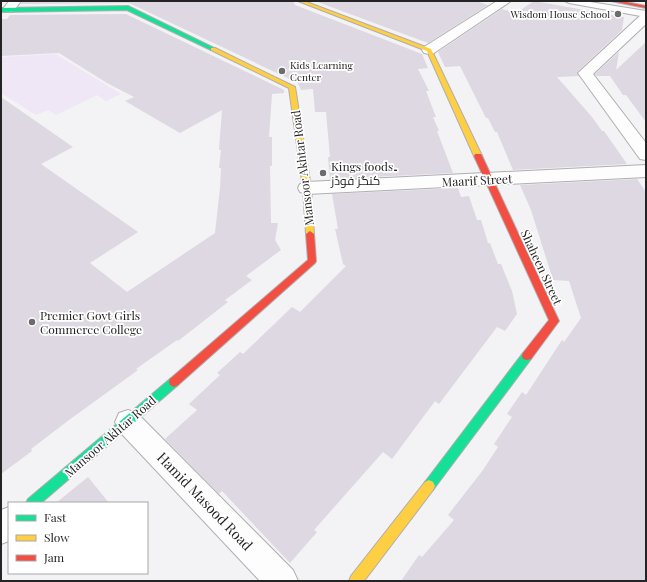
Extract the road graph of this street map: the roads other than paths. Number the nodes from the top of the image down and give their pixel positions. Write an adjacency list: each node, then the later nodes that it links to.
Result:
1 (300, 1): 9 (street)
2 (505, 1): 9 (street)
3 (569, 1): 7 (lane)
4 (613, 1): 6 (street)
5 (8, 7): 13 (street, Mansoor Akhtar Road)
6 (646, 7)
7 (646, 14)
8 (646, 17): 10 (street)
9 (429, 50): 12 (street, Shaheen Street)
10 (646, 155)
11 (646, 171): 12 (street, Maarif Street)
12 (488, 180): 13 (street, Maarif Street); 17 (street, Shaheen Street)
13 (307, 188): 14 (street, Mansoor Akhtar Road)
14 (128, 422): 15 (street, Mansoor Akhtar Road); 16 (street, Hamid Masood Road)
15 (33, 502)
16 (282, 581)
17 (356, 581)

